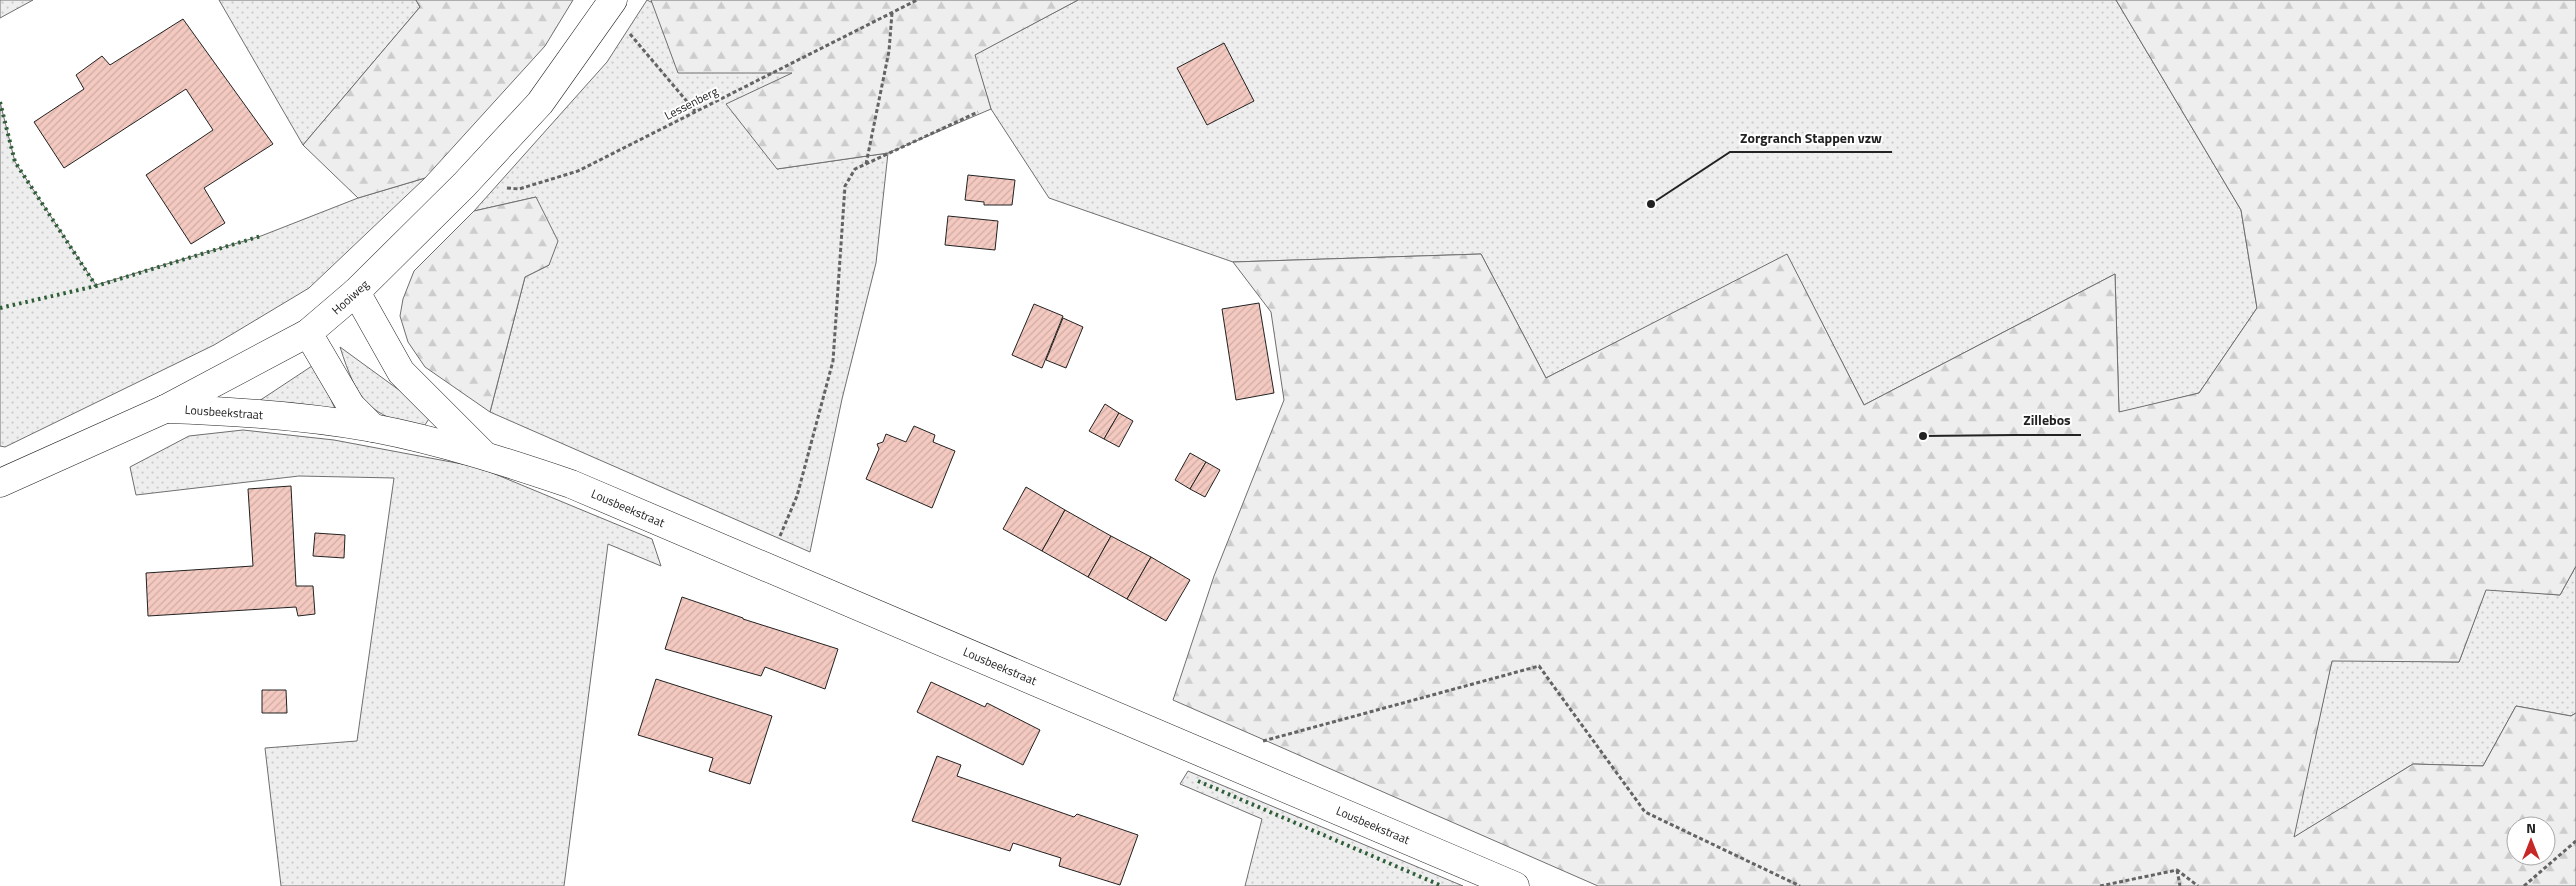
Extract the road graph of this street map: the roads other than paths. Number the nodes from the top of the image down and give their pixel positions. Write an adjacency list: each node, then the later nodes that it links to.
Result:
1 (613, 0): 2 (street, Hooiweg)
2 (356, 292): 3 (street, Hooiweg); 6 (street, Lousbeekstraat)
3 (308, 334): 4 (street, Hooiweg); 5 (street)
4 (165, 409): 5 (street, Lousbeekstraat); 7 (street, Hooiweg)
5 (373, 428): 6 (street, Lousbeekstraat)
6 (483, 454): 8 (street, Lousbeekstraat)
7 (0, 483)
8 (1515, 886)

